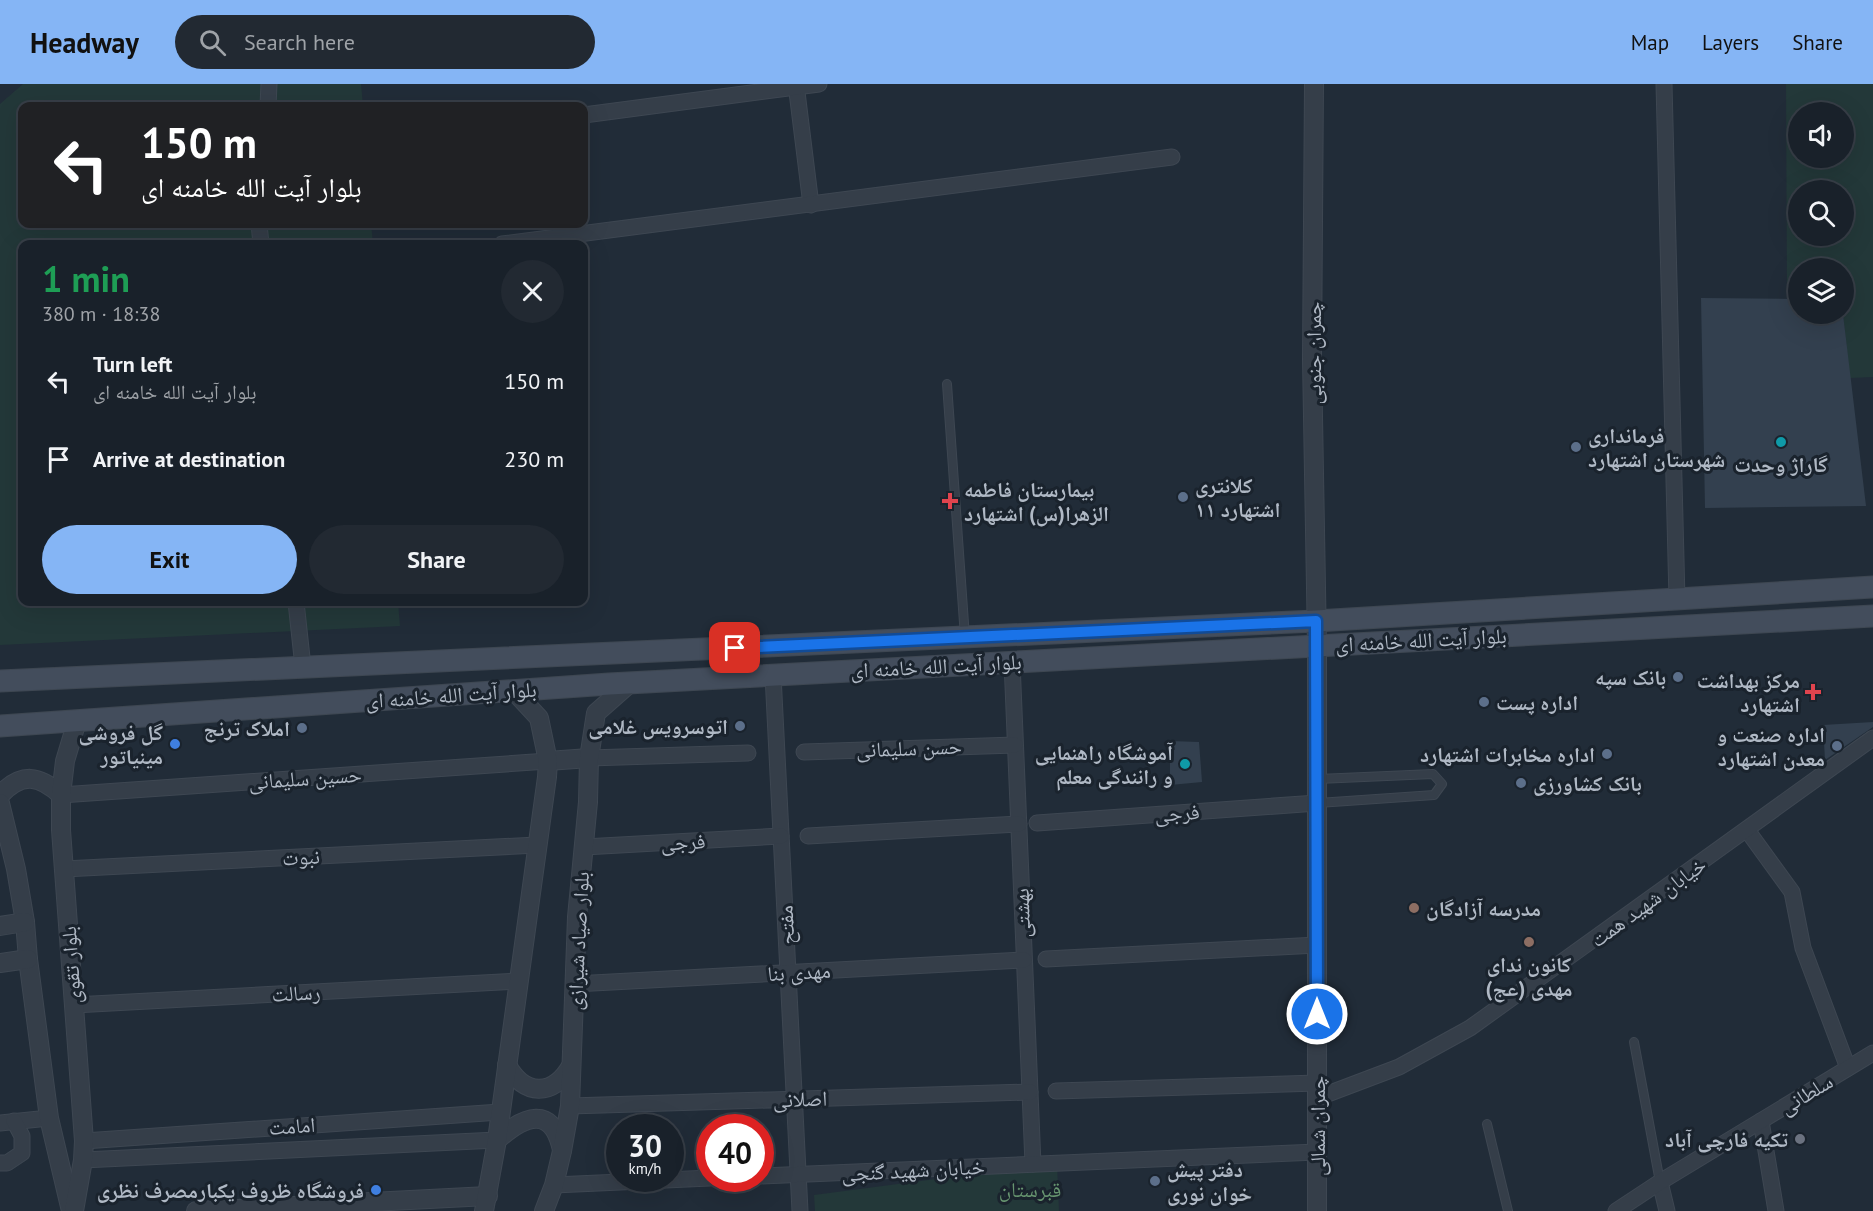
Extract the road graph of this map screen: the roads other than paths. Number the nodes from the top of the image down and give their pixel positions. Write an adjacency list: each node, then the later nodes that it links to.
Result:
1 (269, 84): 6 (street)
2 (819, 84): 5 (street)
3 (1314, 84): 17 (street, چمران جنوبی)
4 (1664, 84): 14 (street)
5 (796, 86): 7 (street); 9 (street)
6 (268, 102)
7 (588, 115)
8 (1172, 157): 9 (street)
9 (811, 206): 10 (street)
10 (582, 229): 11 (street)
11 (523, 240)
12 (947, 384): 18 (lane)
13 (1873, 587): 14 (main road, بلوار آیت الله خامنه ای)
14 (1677, 599): 17 (main road, بلوار آیت الله خامنه ای)
15 (296, 606): 21 (street)
16 (1873, 616): 19 (main road, بلوار آیت الله خامنه ای)
17 (1316, 621): 18 (main road, بلوار آیت الله خامنه ای); 19 (street, چمران جنوبی)
18 (965, 638): 21 (main road, بلوار آیت الله خامنه ای)
19 (1317, 645): 20 (main road, بلوار آیت الله خامنه ای); 34 (street, چمران شمالی)
20 (1012, 662): 22 (main road, بلوار آیت الله خامنه ای); 29 (street, بهشتی)
21 (303, 667): 23 (main road, بلوار آیت الله خامنه ای)
22 (773, 675): 24 (main road, بلوار آیت الله خامنه ای); 42 (street, مفتح)
23 (0, 681)
24 (630, 683): 25 (main road, بلوار آیت الله خامنه ای); 32 (street, بلوار صیاد شیرازی)
25 (514, 691): 26 (main road, بلوار آیت الله خامنه ای); 33 (street)
26 (77, 720): 27 (main road, بلوار آیت الله خامنه ای); 36 (street, بلوار تقوی)
27 (0, 726)
28 (1873, 738): 41 (street, خیابان شهید همت)
29 (1015, 745): 30 (street, حسن سلیمانی); 40 (street, بهشتی)
30 (804, 752)
31 (748, 753): 32 (street)
32 (589, 758): 33 (street); 45 (street, بلوار صیاد شیرازی)
33 (548, 761): 36 (street, حسین سلیمانی); 44 (street)
34 (1317, 779): 37 (street, چمران شمالی); 37 (lane)
35 (0, 795): 36 (street)
36 (62, 795): 46 (street, بلوار تقوی)
37 (1317, 803): 39 (street, فرجی); 49 (street, چمران شمالی)
38 (0, 804): 47 (street, بلوار تقوی)
39 (1037, 823)
40 (1019, 824): 43 (street); 52 (street, بهشتی)
41 (1747, 830): 62 (street); 64 (street, خیابان شهید همت)
42 (781, 836): 45 (street, فرجی); 54 (street, مفتح)
43 (808, 836)
44 (537, 845): 46 (street, نبوت); 55 (street)
45 (584, 847): 56 (street, بلوار صیاد شیرازی)
46 (64, 869): 57 (street, بلوار تقوی)
47 (25, 922): 48 (street); 50 (street, بلوار تقوی)
48 (0, 926)
49 (1317, 945): 51 (street); 64 (street, چمران شمالی)
50 (28, 959): 53 (street); 69 (street, بلوار تقوی)
51 (1046, 959)
52 (1024, 960): 54 (street, مهدی بنا); 65 (street, بهشتی)
53 (0, 963)
54 (788, 972): 56 (street, مهدی بنا); 66 (street, مفتح)
55 (518, 981): 57 (street, رسالت); 60 (street)
56 (574, 984): 61 (street, بلوار صیاد شیرازی)
57 (74, 1005): 74 (street, بلوار تقوی)
58 (1634, 1042): 83 (lane)
59 (1873, 1053): 62 (street, سلطانی)
60 (507, 1065): 61 (street); 68 (street)
61 (571, 1066): 67 (street, بلوار صیاد شیرازی)
62 (1848, 1068): 70 (street, سلطانی)
63 (1056, 1091): 64 (street)
64 (1317, 1091): 76 (street, چمران شمالی)
65 (1030, 1092): 66 (street, اصلانی); 79 (street, بهشتی)
66 (794, 1099): 67 (street, اصلانی); 80 (street, مفتح)
67 (570, 1106): 75 (street, بلوار صیاد شیرازی)
68 (500, 1112): 73 (street); 74 (street, امامت)
69 (49, 1118): 71 (street); 86 (street, بلوار تقوی)
70 (1761, 1121): 83 (street, سلطانی); 94 (street)
71 (7, 1122): 78 (street)
72 (1487, 1124): 91 (lane)
73 (497, 1140): 75 (street); 77 (street, امامت); 85 (street)
74 (84, 1141): 77 (street, بلوار تقوی)
75 (562, 1151): 84 (street, بلوار صیاد شیرازی)
76 (1317, 1152): 79 (street, خیابان شهید گنجی); 90 (street, چمران شمالی)
77 (83, 1160): 86 (street, بلوار تقوی)
78 (0, 1163)
79 (1034, 1164): 80 (street, خیابان شهید گنجی)
80 (798, 1175): 81 (street, خیابان شهید گنجی); 89 (street, مفتح)
81 (774, 1176)
82 (696, 1180): 84 (street)
83 (1660, 1182): 92 (street, سلطانی); 93 (street)
84 (554, 1185): 88 (street, بلوار صیاد شیرازی)
85 (486, 1203): 87 (street)
86 (73, 1211)
87 (196, 1211)
88 (544, 1211)
89 (800, 1211)
90 (1317, 1211)
91 (1508, 1211)
92 (1616, 1211)
93 (1667, 1211)
94 (1776, 1211)

